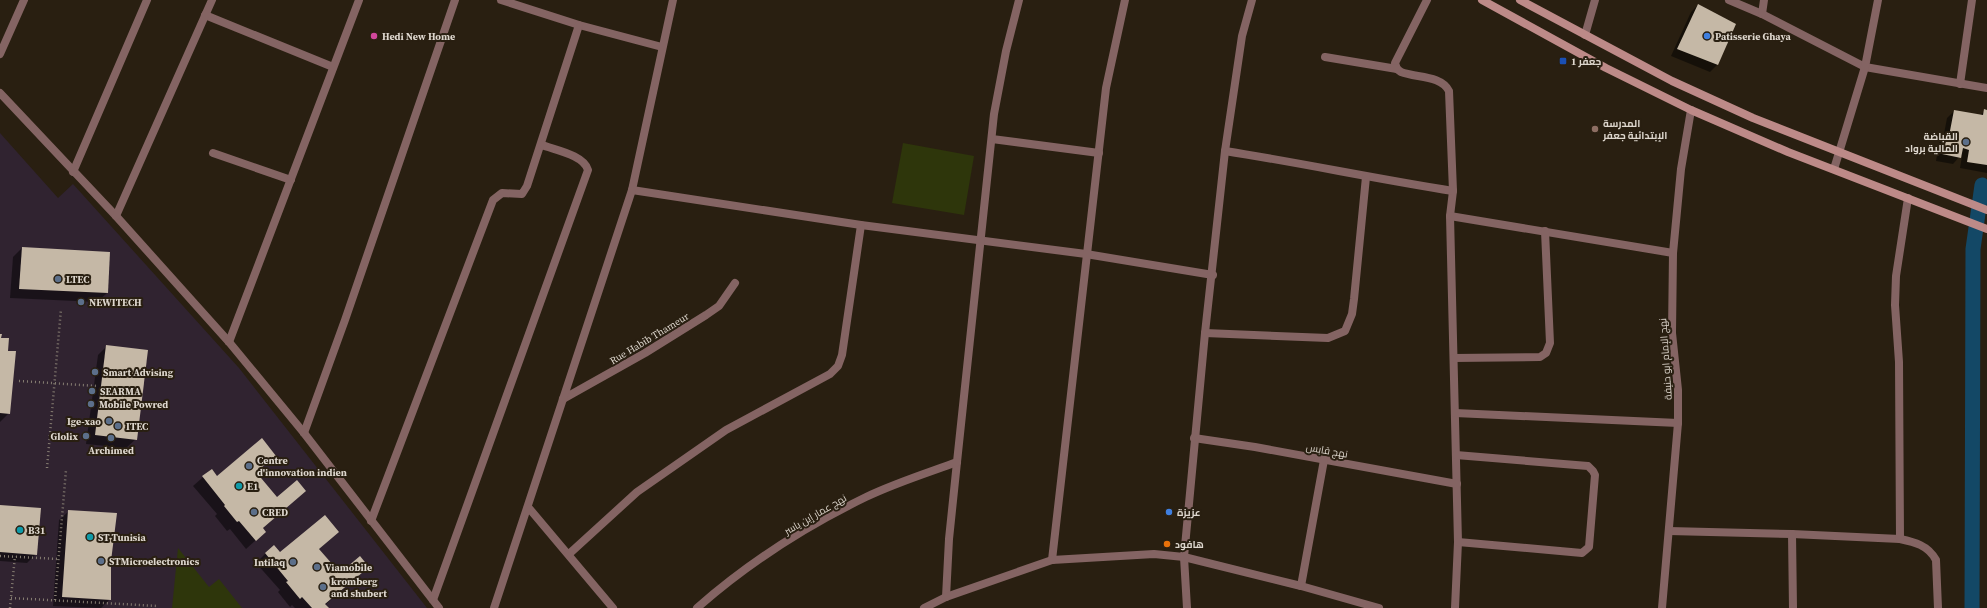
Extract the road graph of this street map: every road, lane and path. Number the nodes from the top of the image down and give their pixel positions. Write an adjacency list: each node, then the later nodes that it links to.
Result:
1 (24, 0): 24 (street)
2 (147, 0): 40 (street)
3 (212, 0): 20 (street)
4 (359, 0): 26 (street)
5 (455, 0): 67 (street)
6 (501, 0): 21 (street)
7 (673, 0): 23 (street)
8 (1019, 0): 33 (street)
9 (1125, 0): 38 (street)
10 (1252, 0): 35 (street)
11 (1427, 0): 28 (street)
12 (1482, 0): 32 (street)
13 (1520, 0): 22 (street)
14 (1596, 0): 22 (street)
15 (1729, 0): 19 (street)
16 (1764, 0): 19 (street)
17 (1878, 0): 27 (street)
18 (1972, 0): 29 (street)
19 (1762, 14): 27 (street)
20 (205, 15): 26 (street); 47 (street)
21 (579, 25): 23 (street); 34 (street)
22 (1585, 35): 36 (street)
23 (662, 47): 43 (street)
24 (0, 54)
25 (1325, 57): 28 (street)
26 (333, 67): 42 (street)
27 (1865, 67): 29 (street); 36 (street)
28 (1397, 68): 44 (street)
29 (1960, 84): 30 (street)
30 (1987, 88)
31 (0, 93): 40 (street)
32 (1691, 110): 39 (street); 53 (street, نهج الإمام ابو حنيفة)
33 (992, 139): 38 (street); 52 (street)
34 (542, 144): 76 (street); 91 (street)
35 (1225, 150): 41 (street); 55 (street)
36 (1839, 150): 39 (street); 46 (street)
37 (213, 153): 42 (street)
38 (1099, 153): 54 (street)
39 (1834, 169): 45 (street)
40 (73, 172): 47 (street)
41 (1366, 177): 44 (street); 58 (street)
42 (291, 180): 59 (street)
43 (632, 190): 49 (street); 64 (street)
44 (1453, 191): 48 (street)
45 (1908, 198): 50 (street); 79 (street)
46 (1987, 210)
47 (116, 216): 59 (street)
48 (1450, 216): 51 (street); 60 (street)
49 (861, 225): 52 (street); 81 (street)
50 (1987, 229)
51 (1545, 231): 53 (street); 60 (street)
52 (980, 241): 54 (street); 71 (street)
53 (1674, 253): 66 (street, نهج الإمام ابو حنيفة)
54 (1086, 254): 55 (street); 86 (street)
55 (1213, 275): 58 (street)
56 (735, 283): 64 (street, Rue Habib Thameur)
57 (61, 310): 62 (path)
58 (1205, 333): 68 (street)
59 (229, 342): 67 (street)
60 (1454, 358): 65 (street)
61 (19, 380): 62 (path)
62 (54, 383): 63 (path); 72 (path)
63 (97, 386)
64 (563, 400): 75 (street)
65 (1455, 413): 66 (street); 69 (street)
66 (1678, 423): 77 (street, نهج الإمام ابو حنيفة)
67 (304, 433): 76 (street)
68 (1194, 438): 70 (street, نهج قابس); 84 (street)
69 (1456, 455): 74 (street); 80 (street)
70 (1324, 460): 74 (street, نهج قابس); 87 (street)
71 (957, 462): 88 (street); 97 (street, نهج عمار إبن ياسر)
72 (47, 468)
73 (66, 470): 85 (path)
74 (1457, 484): 80 (street)
75 (528, 507): 81 (street); 95 (street)
76 (371, 521): 91 (street)
77 (1669, 531): 78 (street); 102 (street, نهج الإمام ابو حنيفة)
78 (1792, 534): 79 (street); 103 (street)
79 (1900, 539): 104 (street)
80 (1458, 542): 101 (street)
81 (569, 554): 96 (street)
82 (0, 556): 83 (path)
83 (15, 556): 85 (path); 89 (path)
84 (1184, 557): 86 (street); 87 (street); 99 (street)
85 (59, 559): 90 (path)
86 (1052, 560): 88 (street)
87 (1301, 586): 100 (street)
88 (946, 597): 98 (street)
89 (11, 598): 90 (path); 93 (path)
90 (55, 600): 92 (path)
91 (433, 600): 94 (street)
92 (158, 606)
93 (10, 608)
94 (439, 608)
95 (494, 608)
96 (613, 608)
97 (697, 608)
98 (924, 608)
99 (1187, 608)
100 (1379, 608)
101 (1455, 608)
102 (1662, 608)
103 (1793, 608)
104 (1938, 608)

